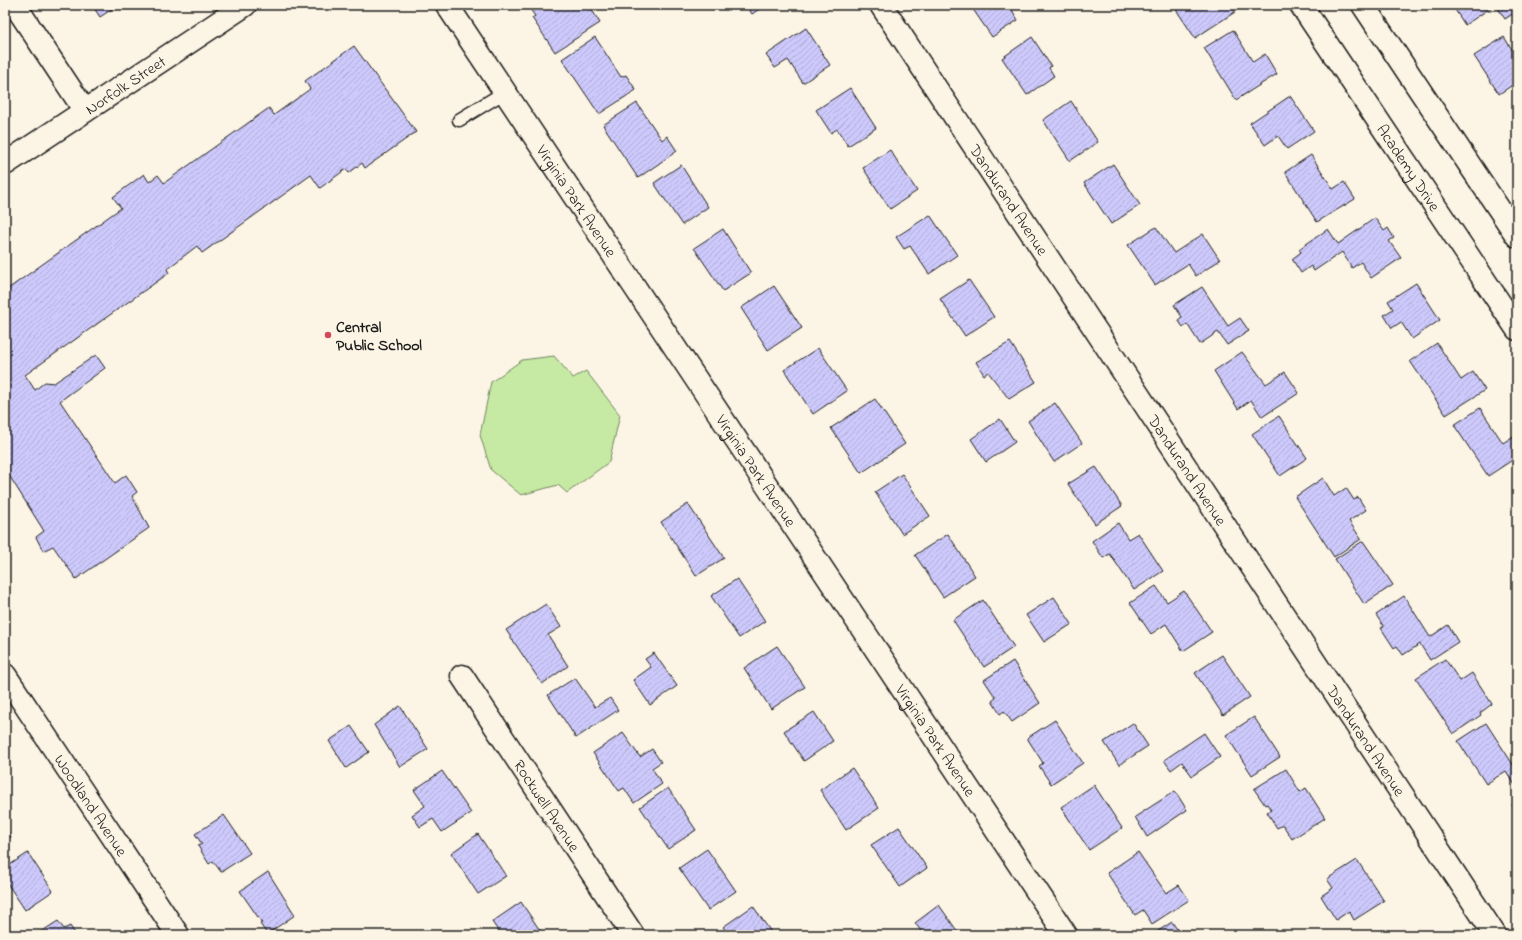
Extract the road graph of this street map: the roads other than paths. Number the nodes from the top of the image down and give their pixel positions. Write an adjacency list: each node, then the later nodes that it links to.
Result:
1 (15, 5): 8 (street)
2 (245, 5): 8 (street, Norfolk Street)
3 (447, 5): 7 (street, Virginia Park Avenue)
4 (881, 5): 18 (street, Dandurand Avenue)
5 (1302, 5): 12 (street, Academy Drive)
6 (1363, 5): 11 (street)
7 (505, 92): 9 (lane); 17 (street, Virginia Park Avenue)
8 (85, 111): 10 (street, Norfolk Street)
9 (459, 120)
10 (5, 164)
11 (1517, 236)
12 (1517, 329)
13 (5, 674): 15 (street, Woodland Avenue)
14 (462, 676): 16 (street, Rockwell Avenue)
15 (178, 935)
16 (632, 935)
17 (1066, 935)
18 (1495, 935)

